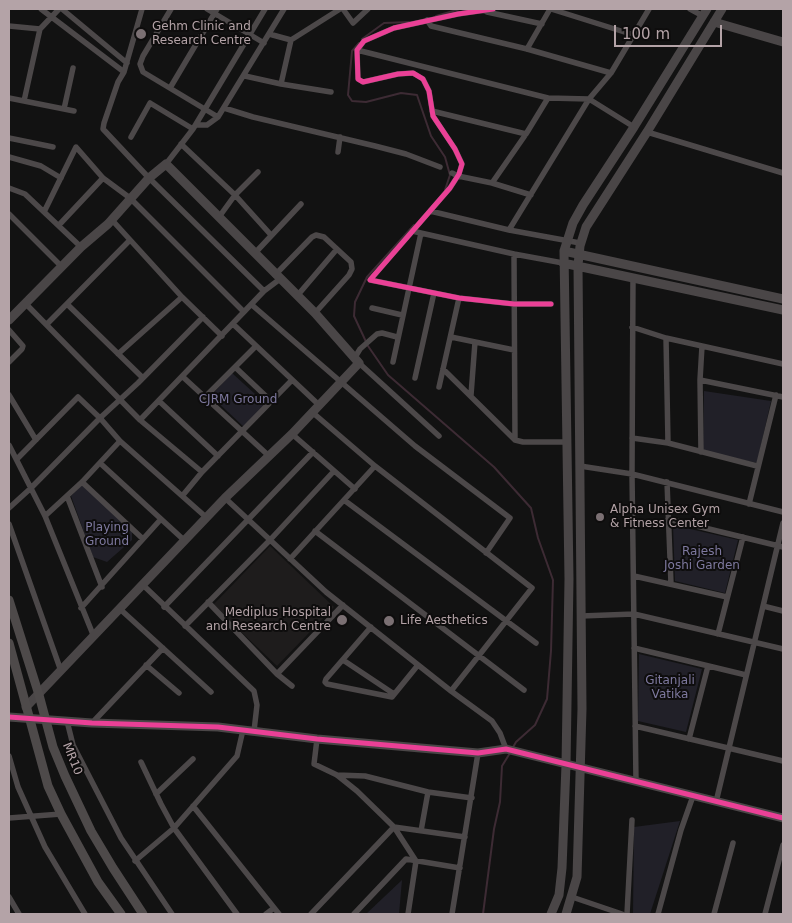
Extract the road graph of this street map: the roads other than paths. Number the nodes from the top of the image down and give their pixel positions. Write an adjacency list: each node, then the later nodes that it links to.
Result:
1 (40, 9): 19 (street)
2 (60, 9): 17 (street); 19 (street)
3 (142, 9): 33 (street)
4 (171, 9): 39 (street)
5 (207, 9): 15 (street)
6 (265, 9): 25 (street)
7 (284, 9): 26 (street)
8 (342, 9): 9 (street); 28 (street)
9 (368, 9)
10 (493, 9): 16 (street)
11 (551, 9): 22 (street); 27 (street)
12 (649, 9): 27 (street)
13 (690, 9): 18 (street)
14 (722, 9): 21 (main road)
15 (216, 11): 25 (street); 39 (street)
16 (484, 11): 20 (street); 22 (street)
17 (70, 12): 33 (street)
18 (705, 13): 52 (main road)
19 (52, 16): 24 (street); 35 (street)
20 (427, 20): 31 (street); 32 (street)
21 (714, 22): 29 (main road); 53 (main road)
22 (542, 24): 31 (street)
23 (9, 26): 24 (street)
24 (40, 29): 44 (street)
25 (249, 34): 30 (street); 47 (street)
26 (269, 34): 28 (street); 30 (street)
27 (634, 35): 36 (street)
28 (291, 40): 38 (street)
29 (783, 42)
30 (264, 43): 37 (street)
31 (526, 49): 36 (street)
32 (357, 50): 42 (street); 49 (street)
33 (127, 63): 35 (street)
34 (73, 68): 46 (street)
35 (124, 72): 69 (street)
36 (611, 73): 43 (street)
37 (245, 76): 38 (street); 45 (street)
38 (281, 84): 40 (street)
39 (170, 88): 47 (street)
40 (331, 92)
41 (9, 98): 44 (street)
42 (548, 98): 43 (street); 54 (street)
43 (589, 99): 52 (street); 72 (street)
44 (24, 101): 46 (street)
45 (224, 108): 50 (street); 56 (street)
46 (64, 109): 48 (street)
47 (205, 109): 50 (street); 51 (street)
48 (74, 111)
49 (432, 112): 54 (street); 66 (street)
50 (218, 117): 51 (street)
51 (194, 127): 55 (street); 58 (street)
52 (634, 127): 87 (main road)
53 (647, 132): 65 (street); 88 (main road)
54 (526, 134): 70 (street)
55 (131, 137)
56 (340, 137): 60 (street); 63 (street)
57 (9, 138): 59 (street)
58 (181, 144): 62 (street); 73 (street)
59 (53, 147)
60 (338, 152)
61 (9, 157): 67 (street)
62 (166, 164): 69 (main road); 79 (main road)
63 (440, 167)
64 (258, 172): 73 (street)
65 (783, 173)
66 (455, 174): 70 (street); 76 (street)
67 (61, 178): 68 (street); 77 (street)
68 (103, 178): 74 (street); 81 (street)
69 (149, 178): 74 (main road); 101 (street)
70 (492, 183): 72 (street)
71 (9, 188): 77 (street)
72 (531, 195): 82 (street)
73 (235, 196): 79 (street); 85 (street)
74 (130, 198): 80 (main road); 114 (street)
75 (301, 204): 85 (street)
76 (430, 211): 82 (street); 83 (street)
77 (44, 212): 81 (street)
78 (9, 214): 97 (street)
79 (219, 217): 92 (main road)
80 (112, 220): 86 (street); 89 (main road)
81 (59, 225): 89 (street)
82 (509, 230): 87 (street)
83 (412, 231): 84 (street); 100 (street)
84 (421, 233): 93 (street); 100 (street)
85 (271, 235): 92 (street)
86 (130, 241): 104 (street); 108 (street)
87 (567, 241): 88 (street); 91 (main road)
88 (580, 243): 94 (main road)
89 (80, 247): 97 (main road)
90 (337, 249): 98 (street); 103 (street); 115 (street)
91 (564, 251): 94 (main road); 95 (main road)
92 (255, 253): 98 (main road)
93 (514, 254): 95 (street); 109 (street)
94 (579, 254): 96 (main road); 106 (main road)
95 (563, 263): 96 (main road); 163 (main road)
96 (578, 265): 99 (main road); 173 (main road)
97 (62, 267): 107 (main road)
98 (277, 277): 101 (street); 103 (main road)
99 (633, 277): 113 (main road); 121 (street)
100 (408, 287): 102 (street); 116 (street)
101 (264, 291): 111 (street)
102 (434, 293): 105 (street); 140 (street)
103 (296, 296): 115 (main road)
104 (182, 297): 117 (street); 131 (street)
105 (459, 298): 109 (street); 125 (street)
106 (783, 298)
107 (25, 303): 118 (main road); 119 (street)
108 (67, 304): 119 (street); 131 (street)
109 (514, 304): 110 (street); 130 (street)
110 (551, 304)
111 (252, 305): 114 (street); 143 (street)
112 (372, 308): 116 (street)
113 (783, 310)
114 (244, 312): 120 (street)
115 (315, 313): 132 (main road)
116 (402, 315): 124 (street)
117 (202, 317): 123 (street); 139 (street)
118 (9, 320)
119 (47, 324): 150 (street)
120 (233, 324): 123 (street); 128 (street)
121 (632, 328): 126 (street); 159 (street)
122 (9, 330): 133 (street)
123 (222, 336): 138 (street)
124 (398, 337): 132 (street); 134 (street)
125 (451, 338): 127 (street); 137 (street)
126 (666, 338): 129 (street); 164 (street)
127 (476, 342): 130 (street); 146 (street)
128 (256, 346): 136 (street); 141 (street)
129 (702, 346): 135 (street); 142 (street)
130 (514, 350): 161 (street)
131 (118, 354): 139 (street)
132 (357, 361): 143 (main road); 158 (street)
133 (9, 362)
134 (393, 362)
135 (783, 364)
136 (235, 366): 148 (street); 152 (street)
137 (443, 369): 144 (street); 146 (street)
138 (183, 376): 148 (street); 151 (street)
139 (143, 378): 150 (street)
140 (415, 378)
141 (292, 380): 152 (street); 153 (street)
142 (700, 380): 147 (street); 167 (street)
143 (340, 383): 153 (main road); 202 (street)
144 (439, 387)
145 (9, 395): 160 (street)
146 (471, 395): 161 (street)
147 (776, 395): 149 (street); 174 (street)
148 (205, 397): 156 (street)
149 (783, 397)
150 (120, 400): 154 (street); 155 (street)
151 (159, 401): 155 (street); 168 (street)
152 (271, 401): 156 (street)
153 (316, 409): 157 (main road); 172 (street)
154 (100, 418): 160 (street); 162 (street); 180 (street)
155 (140, 420): 176 (street)
156 (242, 431): 168 (street); 169 (street)
157 (292, 434): 166 (street); 169 (main road)
158 (440, 436)
159 (632, 438): 164 (street); 177 (street)
160 (36, 440): 170 (street)
161 (515, 440): 163 (street)
162 (120, 441): 171 (street); 182 (street)
163 (567, 442): 263 (main road)
164 (668, 443): 167 (street)
165 (9, 445): 170 (street)
166 (313, 452): 175 (street); 192 (street)
167 (701, 452): 174 (street)
168 (218, 456): 176 (street)
169 (269, 456): 184 (main road)
170 (17, 459): 180 (street)
171 (100, 463): 178 (street); 191 (street)
172 (375, 466): 181 (street); 202 (street)
173 (580, 466): 177 (street); 218 (main road)
174 (757, 466): 186 (street)
175 (334, 470): 181 (street); 199 (street)
176 (202, 472): 182 (street)
177 (632, 474): 179 (street); 204 (street)
178 (82, 482): 183 (street); 198 (street)
179 (667, 482): 186 (street); 193 (street)
180 (31, 488): 187 (street); 189 (street)
181 (355, 489): 185 (street)
182 (183, 495): 190 (street)
183 (67, 496): 189 (street); 207 (street)
184 (225, 498): 190 (main road); 192 (street)
185 (344, 500): 196 (street); 219 (street)
186 (749, 504): 188 (street)
187 (9, 508)
188 (783, 512)
189 (45, 516): 214 (street)
190 (207, 518): 200 (main road)
191 (161, 519): 198 (street); 200 (street)
192 (247, 519): 199 (street); 211 (street)
193 (668, 519): 197 (street); 205 (street)
194 (783, 523): 201 (street)
195 (9, 524): 235 (street)
196 (315, 530): 203 (street); 230 (street)
197 (743, 537): 201 (street); 208 (street)
198 (143, 539): 207 (street)
199 (270, 540): 203 (street); 210 (street)
200 (185, 541): 206 (main road)
201 (781, 546): 213 (street)
202 (486, 553): 219 (street)
203 (290, 558): 212 (street)
204 (634, 576): 205 (street); 217 (street)
205 (671, 584): 208 (street)
206 (142, 585): 211 (street); 215 (main road)
207 (102, 587): 214 (street)
208 (727, 597): 222 (street)
209 (9, 600): 244 (main road, MR10)
210 (208, 602): 220 (street); 236 (street)
211 (164, 606): 220 (street)
212 (343, 606): 221 (street); 236 (street)
213 (763, 606): 216 (street); 224 (street)
214 (81, 608): 223 (street)
215 (120, 609): 223 (main road); 227 (street)
216 (783, 611)
217 (634, 614): 218 (street); 222 (street); 228 (street)
218 (581, 616): 264 (main road)
219 (506, 621): 226 (street); 230 (street)
220 (185, 626): 253 (street)
221 (370, 627): 231 (street); 233 (street)
222 (718, 634): 224 (street)
223 (94, 637): 235 (main road)
224 (754, 642): 229 (street); 237 (street)
225 (9, 643): 245 (main road)
226 (536, 643)
227 (162, 648): 232 (street); 241 (street)
228 (634, 648): 234 (street); 251 (street)
229 (783, 649)
230 (478, 656): 239 (street); 240 (street)
231 (343, 660): 243 (street); 243 (street)
232 (146, 665): 242 (street); 250 (street)
233 (418, 665): 240 (street); 243 (street)
234 (708, 666): 237 (street); 254 (street)
235 (61, 671): 244 (main road)
236 (277, 674): 238 (street)
237 (746, 675): 256 (street)
238 (292, 686)
239 (524, 690)
240 (451, 691): 257 (street)
241 (211, 692)
242 (178, 693)
243 (394, 694)
244 (39, 695): 245 (main road); 248 (main road, MR10)
245 (26, 707): 247 (main road)
246 (9, 717): 247 (main road)
247 (30, 718): 248 (main road); 273 (main road)
248 (46, 720): 249 (main road); 293 (main road, MR10)
249 (67, 721): 250 (main road); 284 (street)
250 (92, 723): 252 (main road)
251 (635, 726): 254 (street); 266 (street)
252 (243, 730): 253 (main road); 272 (street)
253 (254, 731): 255 (main road)
254 (689, 738): 256 (street)
255 (317, 739): 258 (main road); 265 (street)
256 (729, 748): 261 (street); 271 (street)
257 (506, 749): 258 (main road); 263 (main road)
258 (478, 753): 270 (street)
259 (9, 756): 274 (street)
260 (193, 759): 268 (street)
261 (783, 761)
262 (141, 762): 268 (street)
263 (566, 765): 264 (main road); 302 (main road)
264 (580, 768): 266 (main road); 288 (main road)
265 (337, 774): 267 (street); 278 (street)
266 (636, 782): 269 (main road)
267 (428, 792): 270 (street); 280 (street)
268 (156, 794): 279 (street)
269 (693, 796): 271 (main road); 306 (street)
270 (472, 798): 281 (street)
271 (716, 802): 276 (main road)
272 (194, 806): 279 (street); 289 (street)
273 (61, 814): 274 (street); 292 (main road)
274 (31, 817): 275 (street); 291 (street)
275 (9, 818)
276 (783, 818)
277 (632, 820): 305 (street)
278 (394, 827): 280 (street); 285 (street); 298 (street)
279 (174, 828): 284 (street); 295 (street)
280 (421, 831): 281 (street)
281 (465, 837): 286 (street)
282 (732, 843): 307 (street)
283 (783, 845): 308 (street)
284 (136, 861): 294 (street)
285 (416, 861): 286 (street); 299 (street); 300 (street)
286 (460, 868): 301 (street)
287 (9, 897): 290 (street)
288 (572, 898): 303 (main road); 304 (street)
289 (274, 908): 296 (street); 297 (street)
290 (19, 914)
291 (86, 914)
292 (121, 914)
293 (143, 914)
294 (172, 914)
295 (237, 914)
296 (266, 914)
297 (279, 914)
298 (311, 914)
299 (354, 914)
300 (408, 914)
301 (452, 914)
302 (552, 914)
303 (566, 914)
304 (622, 914)
305 (627, 914)
306 (658, 914)
307 (714, 914)
308 (765, 914)

